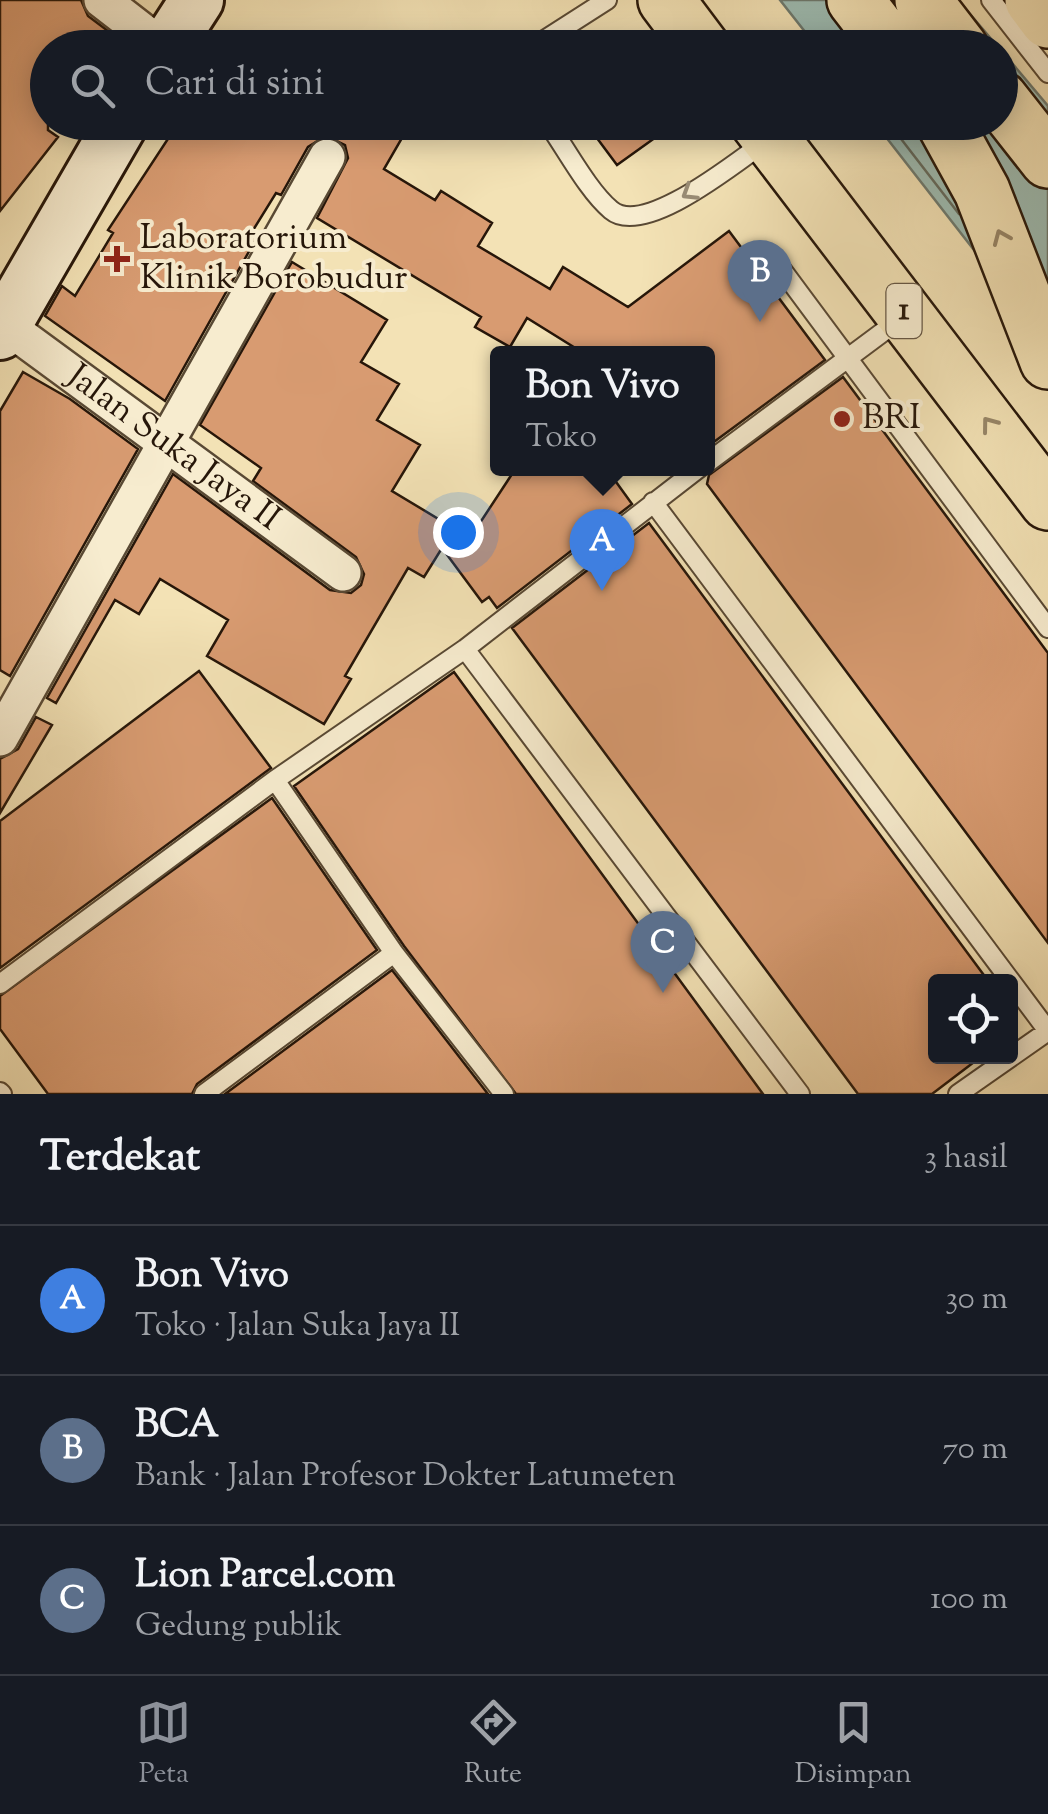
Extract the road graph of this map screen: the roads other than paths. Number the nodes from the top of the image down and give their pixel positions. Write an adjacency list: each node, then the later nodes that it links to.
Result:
1 (102, 0): 10 (street)
2 (196, 0): 11 (street)
3 (607, 0): 12 (lane)
4 (666, 0): 13 (highway)
5 (855, 0): 14 (highway)
6 (923, 0): 15 (highway)
7 (991, 0): 16 (lane)
8 (1033, 0): 9 (highway)
9 (1048, 20)
10 (141, 30)
11 (177, 30)
12 (560, 30)
13 (688, 30)
14 (878, 30)
15 (946, 30)
16 (1014, 30)
17 (1018, 35): 18 (lane)
18 (1048, 73)
19 (1018, 122): 26 (highway)
20 (111, 140): 29 (street)
21 (560, 140): 22 (lane, one-way to 21)
22 (752, 140)
23 (771, 140): 28 (highway, 1)
24 (954, 140): 31 (highway, one-way to 24)
25 (326, 157): 32 (street)
26 (1048, 160)
27 (771, 255): 30 (lane)
28 (906, 314): 30 (lane); 36 (highway, 1, one-way to 28)
29 (1, 326): 32 (street, Jalan Suka Jaya II)
30 (850, 358): 33 (lane); 38 (lane)
31 (1048, 361)
32 (166, 444): 37 (street, Jalan Suka Jaya II); 40 (street)
33 (715, 457)
34 (688, 476): 35 (lane)
35 (653, 502): 39 (lane); 44 (lane)
36 (1048, 502)
37 (343, 573)
38 (1048, 628)
39 (465, 649): 41 (lane); 47 (lane)
40 (0, 738)
41 (275, 780): 42 (lane); 43 (lane)
42 (394, 953): 45 (lane); 46 (lane)
43 (0, 984)
44 (1048, 1031): 48 (lane)
45 (204, 1094)
46 (504, 1094)
47 (800, 1094)
48 (958, 1094)

